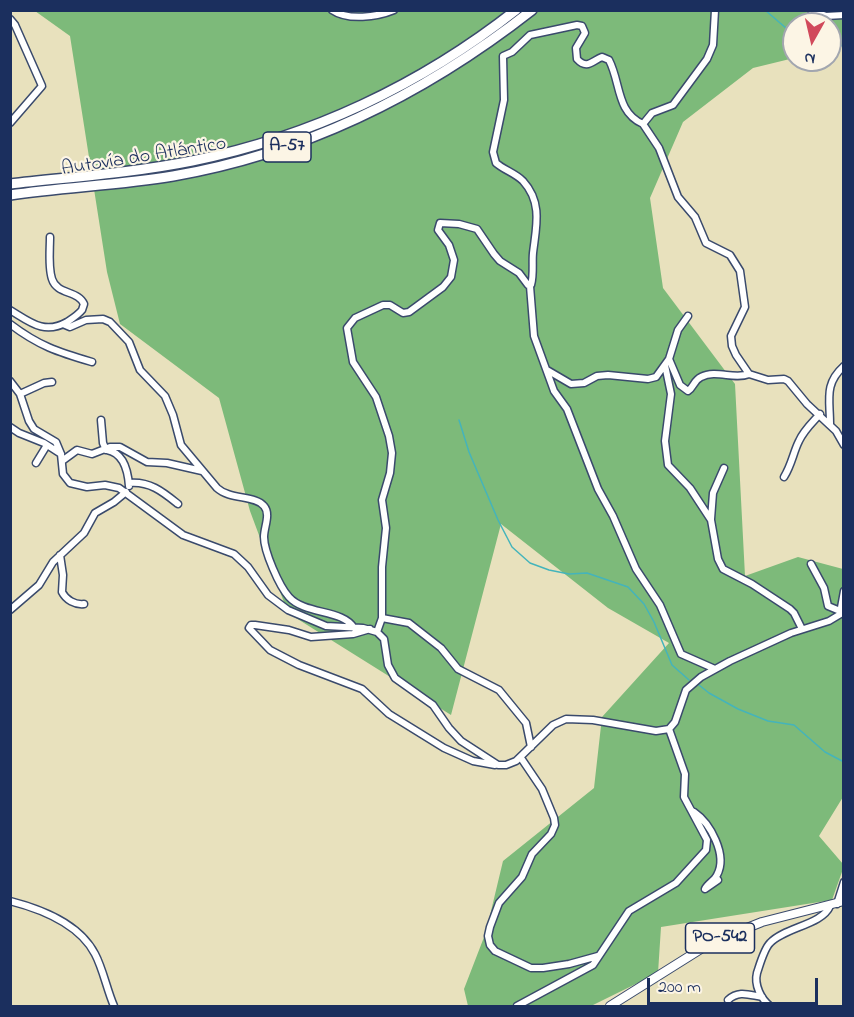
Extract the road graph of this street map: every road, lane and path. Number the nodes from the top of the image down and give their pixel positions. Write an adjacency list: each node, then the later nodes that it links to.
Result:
1 (332, 10): 2 (street)
2 (394, 10)
3 (516, 10): 11 (highway, Autovía do Atlántico / A-57)
4 (532, 10): 12 (highway, Autovía do Atlántico / A-57)
5 (715, 10): 10 (street)
6 (811, 10): 7 (street)
7 (843, 15)
8 (10, 19): 9 (street)
9 (10, 123)
10 (643, 124): 14 (street); 23 (street)
11 (10, 184)
12 (10, 195)
13 (50, 237): 18 (street)
14 (530, 286): 22 (street); 49 (street)
15 (10, 310): 18 (street)
16 (688, 316): 20 (street)
17 (10, 324): 19 (street)
18 (63, 324): 37 (street)
19 (92, 362)
20 (667, 362): 22 (street); 23 (street); 42 (street)
21 (843, 366): 29 (street)
22 (547, 370): 53 (street)
23 (750, 374): 27 (street)
24 (10, 381): 26 (street)
25 (51, 382): 26 (street)
26 (20, 394): 34 (street)
27 (820, 414): 29 (street); 38 (street)
28 (101, 420): 33 (street)
29 (830, 424): 32 (street)
30 (10, 427): 31 (street)
31 (47, 445): 34 (street); 35 (street)
32 (843, 445)
33 (106, 450): 34 (street); 37 (street); 39 (street)
34 (61, 458): 40 (street)
35 (36, 463)
36 (724, 468): 42 (street)
37 (203, 471): 50 (street)
38 (784, 477)
39 (129, 483): 40 (street); 41 (street)
40 (127, 492): 43 (street); 50 (street)
41 (178, 504)
42 (711, 520): 51 (street)
43 (60, 555): 46 (street); 47 (street)
44 (811, 564): 48 (street)
45 (843, 591): 48 (street)
46 (84, 604)
47 (10, 610)
48 (841, 612): 51 (street)
49 (382, 618): 52 (street); 55 (street)
50 (354, 628): 52 (street)
51 (802, 629): 53 (street)
52 (374, 630): 57 (street); 57 (street)
53 (715, 669): 54 (street)
54 (669, 729): 55 (street); 58 (street)
55 (531, 747): 56 (street)
56 (521, 758): 57 (street); 63 (street)
57 (498, 765)
58 (691, 810): 59 (street); 63 (street)
59 (718, 880)
60 (843, 882): 62 (street)
61 (10, 901): 66 (street)
62 (837, 904): 64 (street); 68 (main road, PO-542)
63 (599, 956): 67 (street)
64 (762, 997): 65 (street); 69 (street)
65 (728, 1000)
66 (114, 1006)
67 (517, 1006)
68 (610, 1006)
69 (770, 1006)

